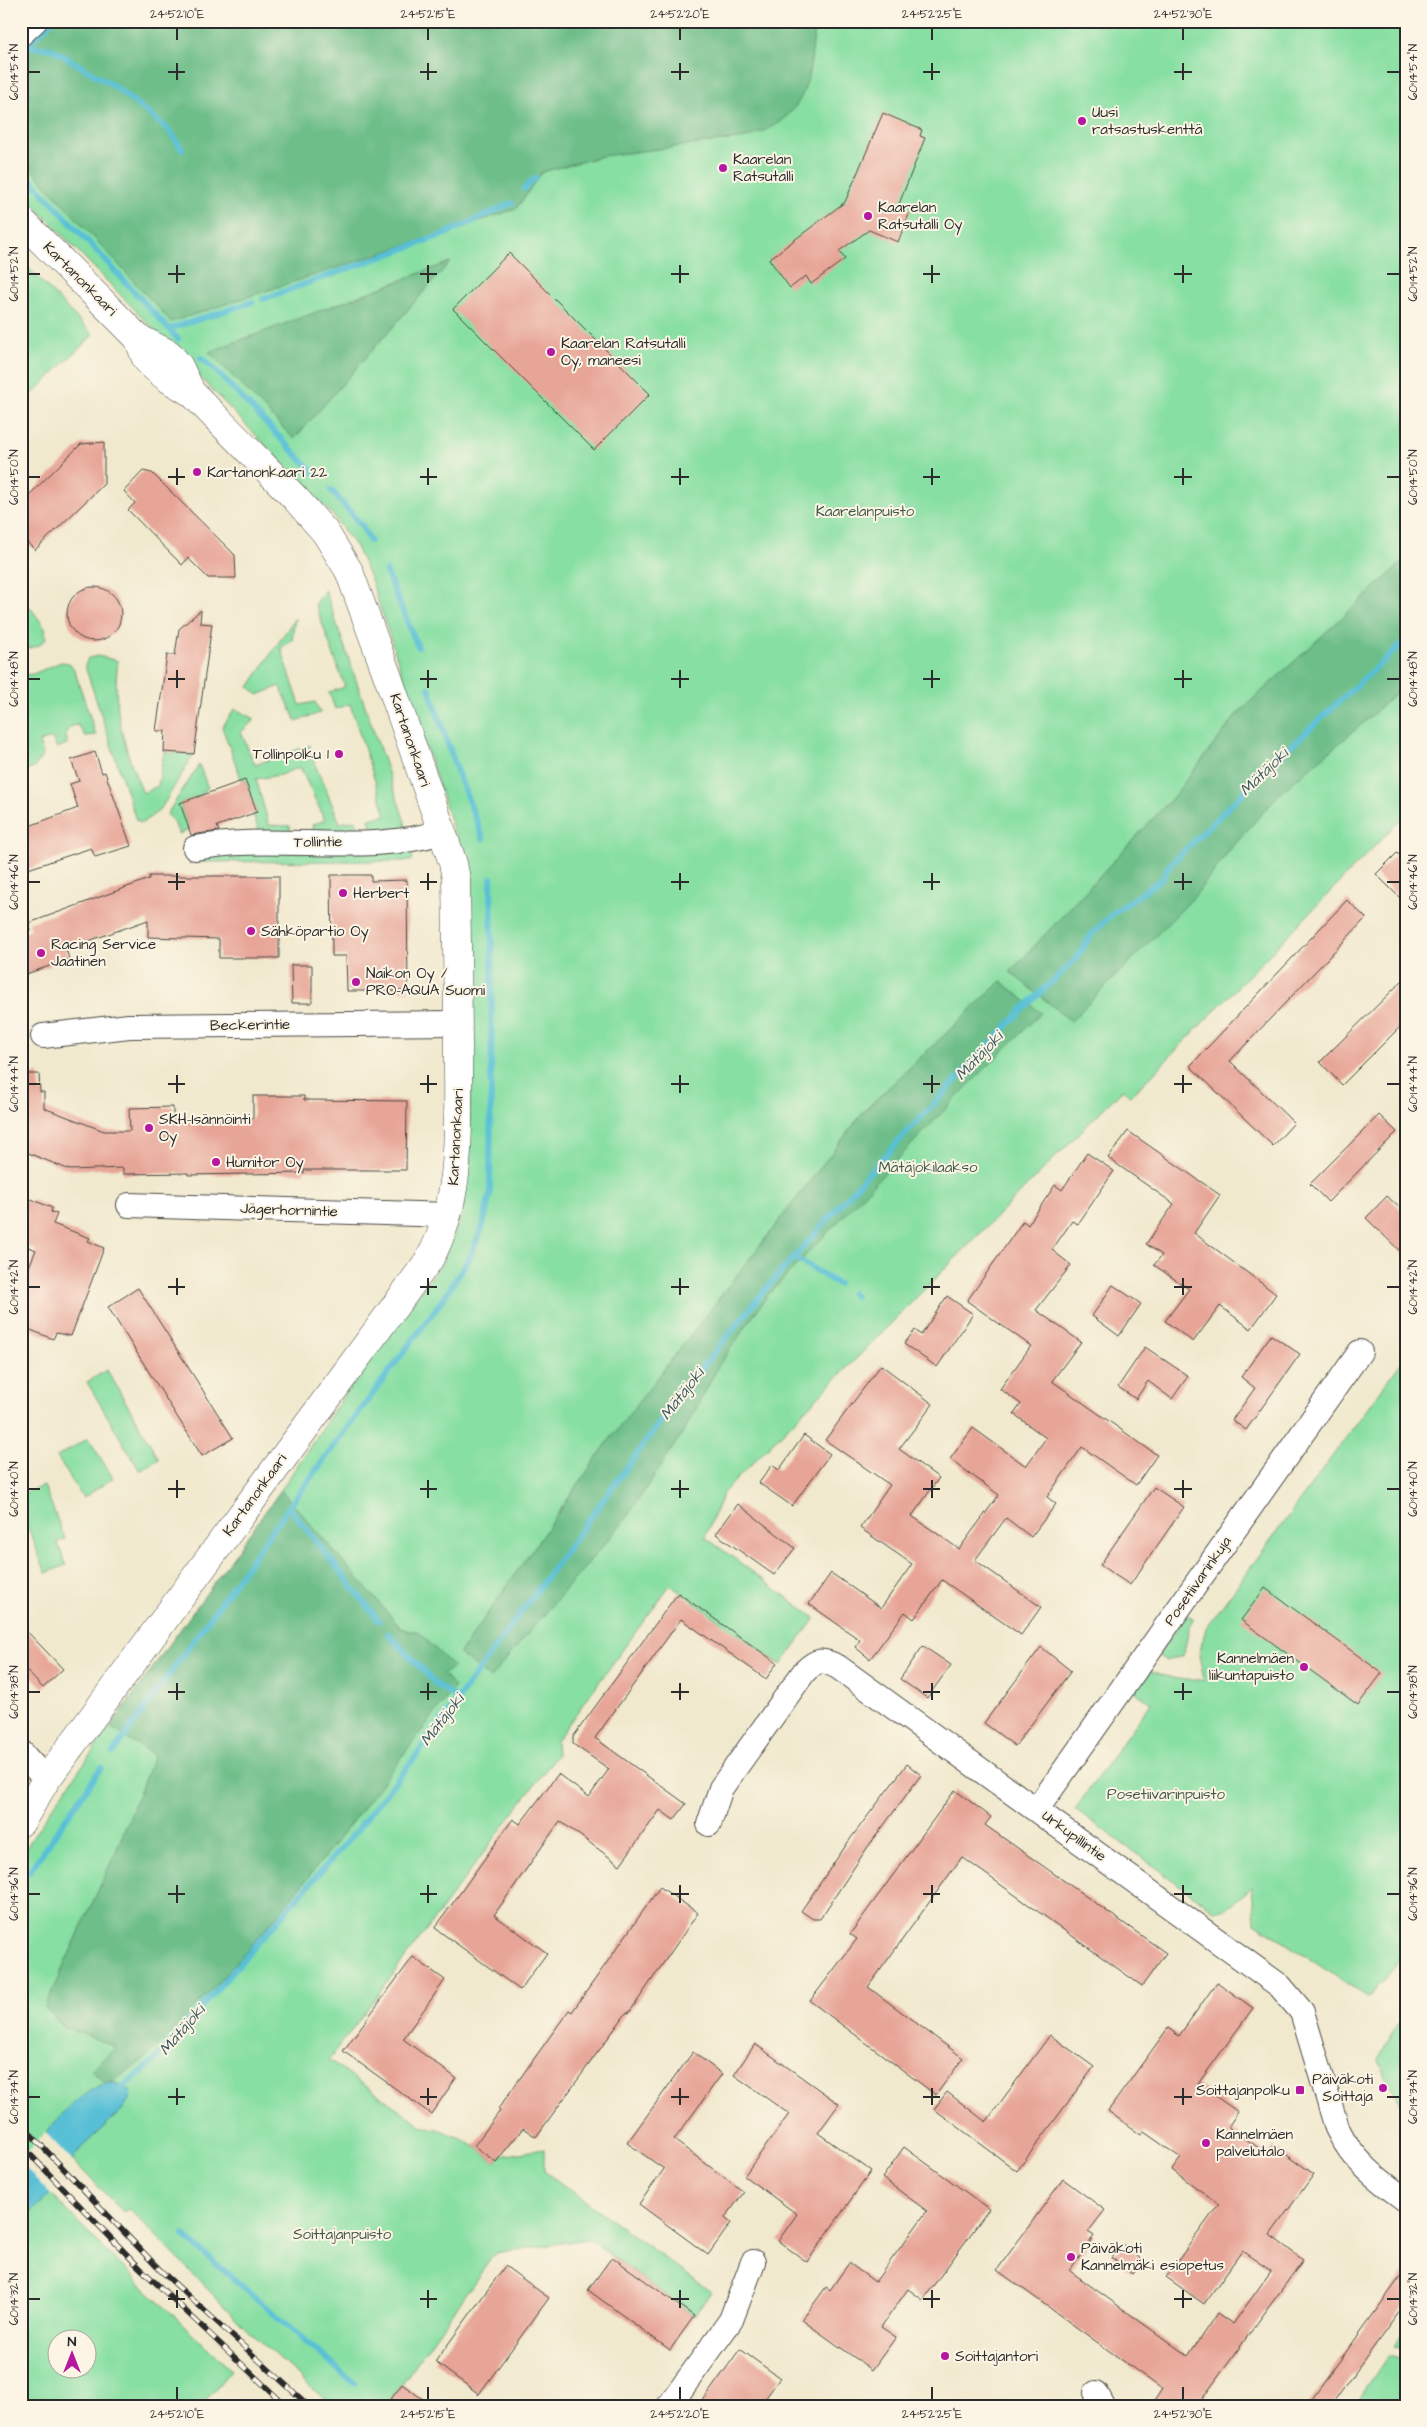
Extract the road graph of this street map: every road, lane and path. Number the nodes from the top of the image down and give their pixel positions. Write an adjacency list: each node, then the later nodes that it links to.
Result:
1 (35, 21): 2 (street)
2 (21, 34)
3 (21, 220): 4 (street, Kartanonkaari)
4 (440, 832): 5 (street, Tollintie); 6 (street, Kartanonkaari)
5 (195, 848)
6 (458, 1023): 7 (street, Beckerintie); 9 (street, Kartanonkaari)
7 (43, 1036)
8 (129, 1205): 9 (street, Jägerhornintie)
9 (449, 1215): 12 (street, Kartanonkaari)
10 (1360, 1352): 13 (street, Posetiivarinkuja)
11 (21, 1752): 12 (street)
12 (46, 1780): 14 (street, Kartanonkaari)
13 (1037, 1809): 15 (street, Urkupillintie); 16 (street, Urkupillintie)
14 (21, 1822)
15 (708, 1824)
16 (1406, 2200)
17 (753, 2262): 18 (street)
18 (669, 2406)

